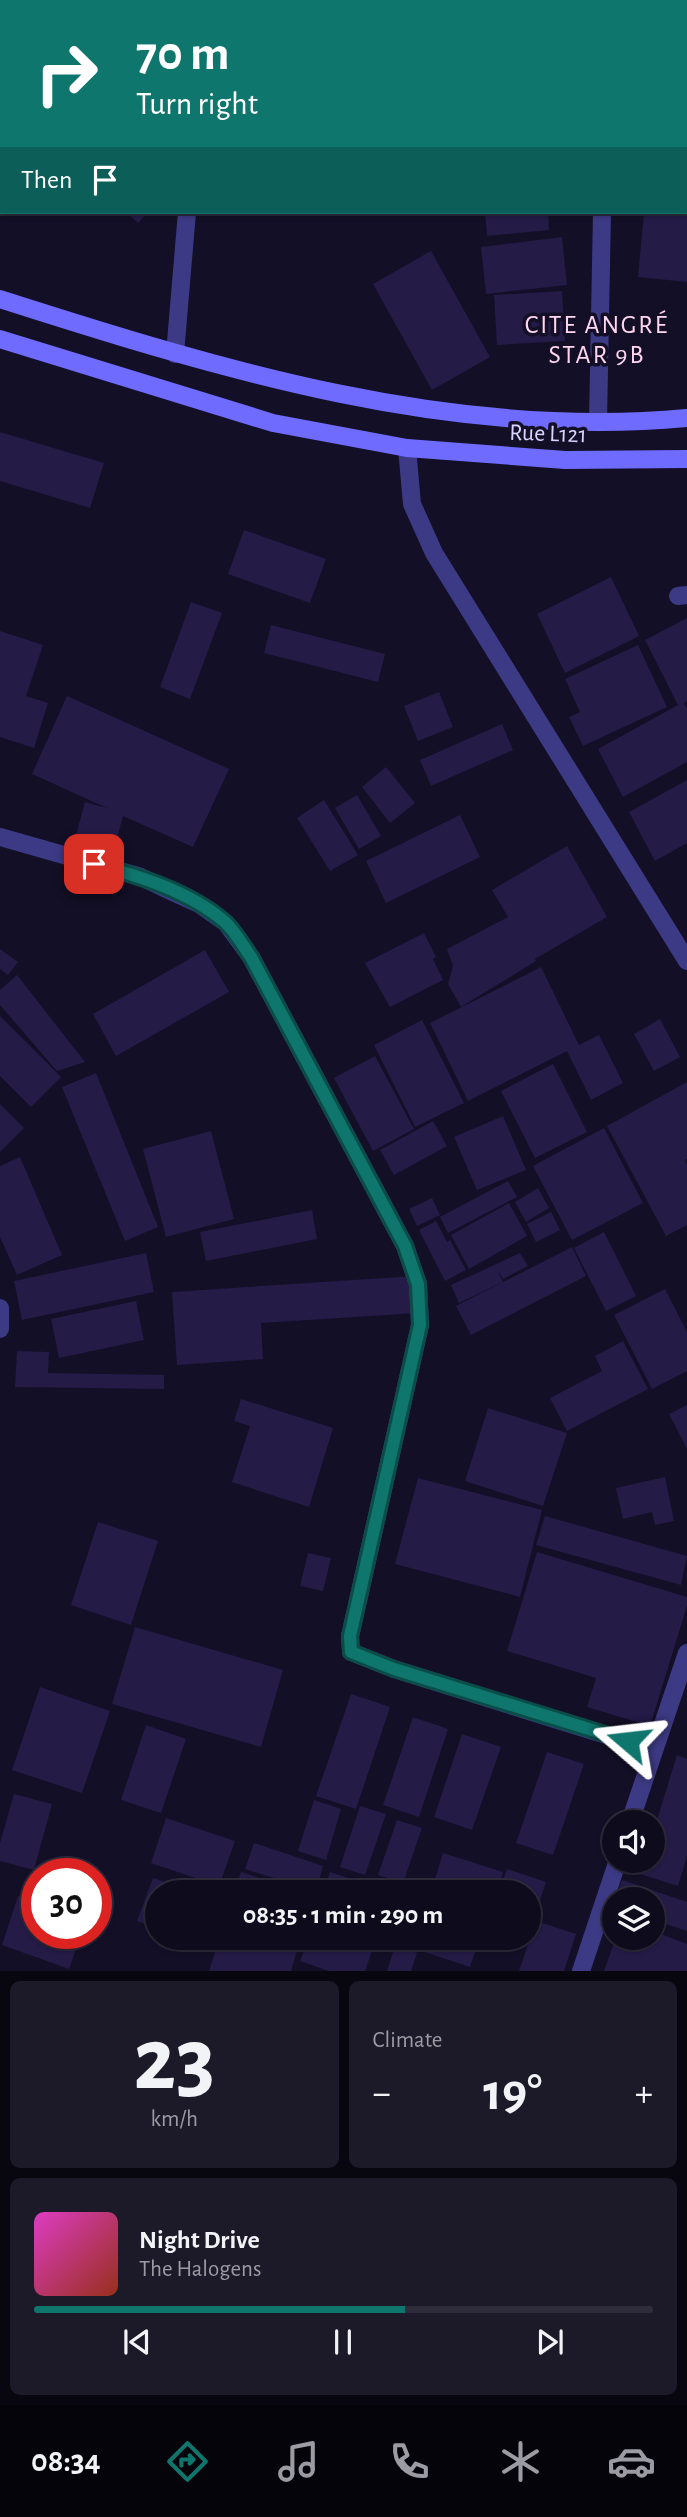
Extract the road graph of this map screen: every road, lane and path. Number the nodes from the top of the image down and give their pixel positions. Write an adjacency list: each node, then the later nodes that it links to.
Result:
1 (187, 214): 5 (street)
2 (602, 214): 7 (street)
3 (0, 299): 5 (main road)
4 (0, 339): 8 (main road, Rue L121)
5 (175, 354): 7 (main road)
6 (687, 418): 7 (main road)
7 (598, 422)
8 (407, 448): 9 (main road, Rue L121); 11 (street)
9 (687, 459)
10 (0, 838): 15 (street)
11 (687, 961)
12 (0, 1308): 13 (street)
13 (0, 1329)
14 (687, 1653): 15 (street)
15 (654, 1749): 16 (street)
16 (635, 1810)
17 (614, 1873): 18 (street)
18 (581, 1971)

